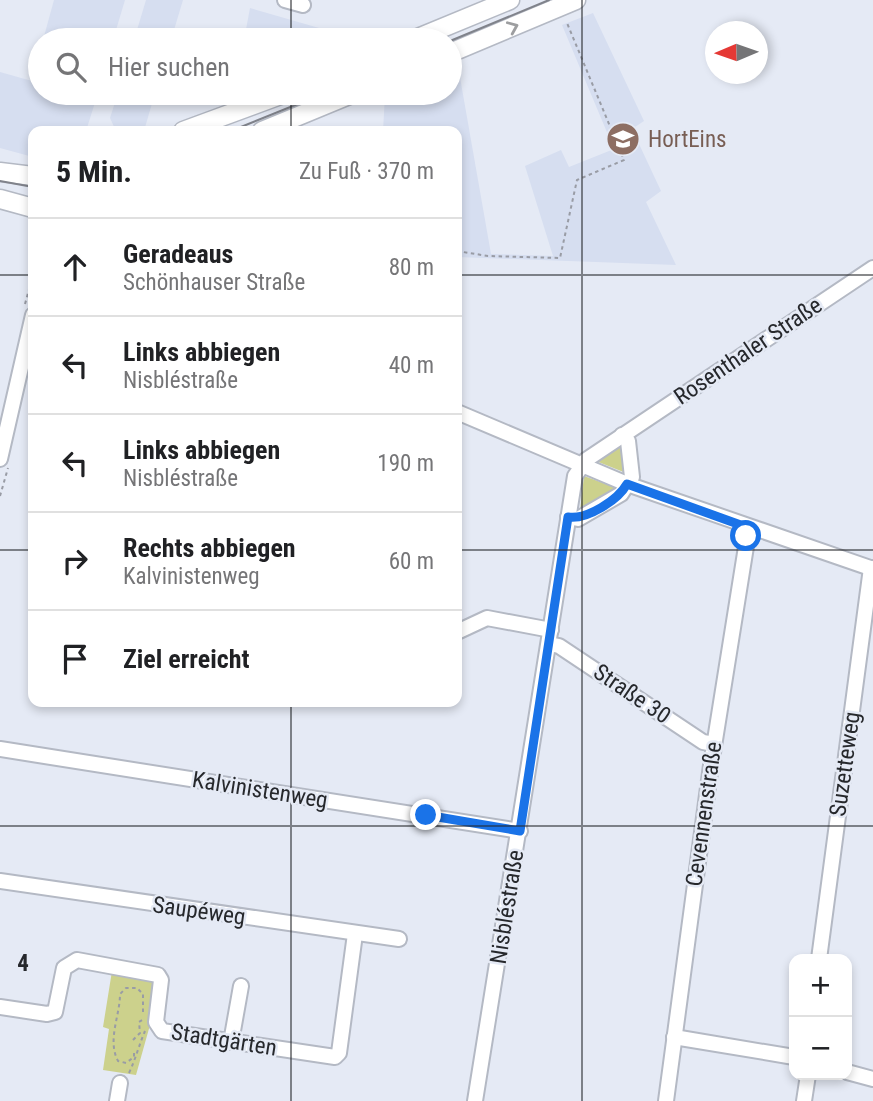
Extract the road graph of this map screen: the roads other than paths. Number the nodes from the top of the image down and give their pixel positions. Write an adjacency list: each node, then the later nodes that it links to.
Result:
1 (285, 0): 4 (street)
2 (510, 0): 5 (main road)
3 (576, 0): 6 (main road, one-way to 3)
4 (303, 5)
5 (441, 28)
6 (462, 48)
7 (249, 105): 9 (main road)
8 (325, 105): 10 (main road)
9 (196, 126)
10 (274, 126)
11 (0, 172): 12 (main road)
12 (28, 175)
13 (0, 199): 14 (main road)
14 (28, 207)
15 (871, 272): 18 (street, Rosenthaler Straße)
16 (28, 338): 19 (street)
17 (462, 414): 20 (street)
18 (622, 435): 20 (street, Rosenthaler Straße); 21 (street)
19 (3, 455)
20 (580, 466): 21 (street); 22 (street, Nisbléstraße)
21 (627, 484): 22 (street); 23 (street)
22 (568, 517): 26 (street, Nisbléstraße)
23 (749, 528): 24 (street); 27 (street, Cevennenstraße)
24 (872, 569): 33 (street, Suzetteweg)
25 (462, 630): 26 (street)
26 (550, 637): 27 (street, Straße 30); 29 (street, Nisbléstraße)
27 (714, 744): 36 (street, Cevennenstraße)
28 (0, 749): 29 (street, Kalvinistenweg)
29 (520, 831): 42 (street, Nisbléstraße)
30 (0, 881): 31 (street, Saupéweg)
31 (355, 934): 32 (street, Saupéweg); 37 (street, Stadtgärten)
32 (399, 939)
33 (821, 954)
34 (241, 986): 37 (street)
35 (0, 1007): 37 (street, Stadtgärten)
36 (674, 1037): 38 (street); 43 (street, Cevennenstraße)
37 (231, 1042)
38 (789, 1056)
39 (807, 1080): 44 (street)
40 (120, 1083): 41 (street)
41 (117, 1101)
42 (475, 1101)
43 (666, 1101)
44 (804, 1101)

